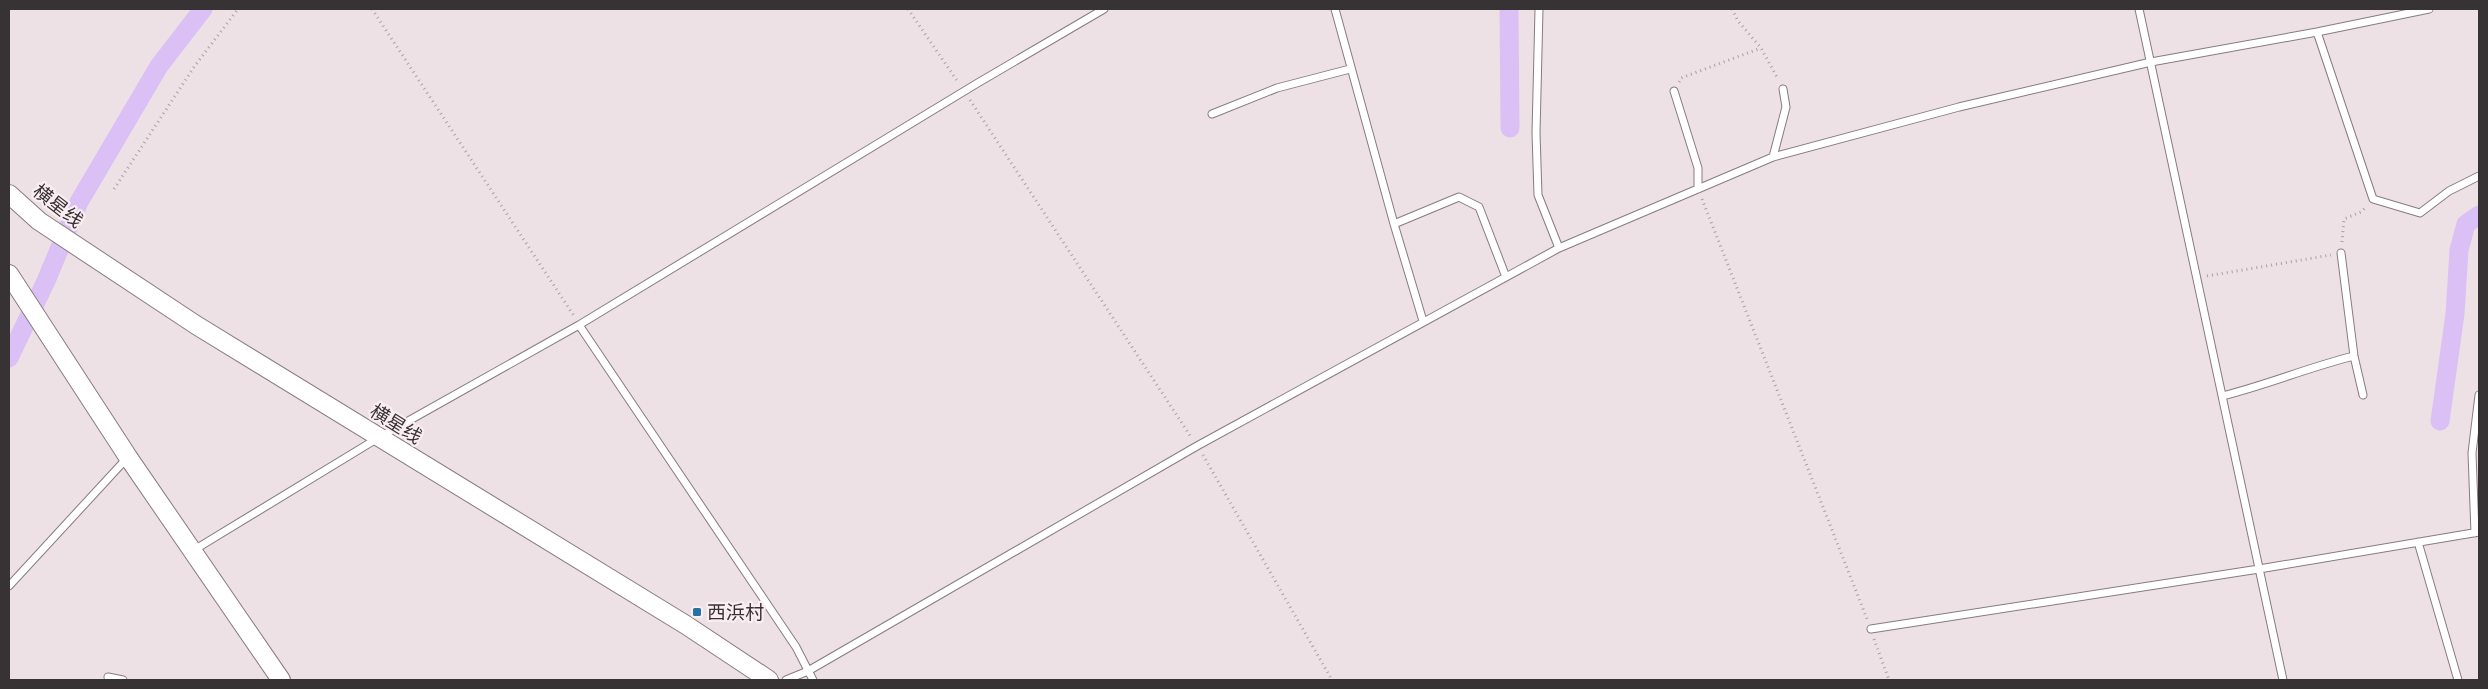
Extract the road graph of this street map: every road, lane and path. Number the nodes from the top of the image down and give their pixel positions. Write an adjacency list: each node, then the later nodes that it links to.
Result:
1 (238, 9): 20 (path)
2 (372, 9): 31 (path)
3 (908, 9): 15 (path)
4 (1104, 9): 15 (lane)
5 (1335, 9): 13 (lane)
6 (1539, 9): 25 (lane)
7 (1732, 9): 11 (path)
8 (2139, 9): 12 (lane)
9 (2429, 9): 10 (lane)
10 (2317, 32): 12 (lane); 23 (lane)
11 (1761, 48): 14 (path); 16 (path)
12 (2151, 62): 18 (lane); 28 (lane)
13 (1350, 69): 17 (lane); 24 (lane)
14 (1783, 90): 18 (lane)
15 (964, 91): 31 (lane); 37 (path)
16 (1674, 91): 21 (lane)
17 (1212, 114)
18 (1773, 157): 21 (lane)
19 (2479, 176): 23 (lane)
20 (114, 189)
21 (1698, 189): 25 (lane); 44 (path)
22 (9, 194): 36 (street, 横星线)
23 (2373, 199): 26 (path)
24 (1394, 224): 27 (lane); 30 (lane)
25 (1559, 248): 27 (lane)
26 (2340, 254): 28 (path); 32 (lane)
27 (1506, 277): 30 (lane)
28 (2197, 278): 35 (lane)
29 (13, 280): 38 (street)
30 (1423, 321): 37 (lane)
31 (579, 325): 36 (lane); 45 (lane)
32 (2354, 356): 33 (lane); 35 (lane)
33 (2363, 395)
34 (2479, 395): 39 (lane)
35 (2222, 396): 42 (lane)
36 (378, 438): 41 (lane); 49 (street, 横星线)
37 (1197, 446): 45 (lane); 52 (path)
38 (128, 457): 41 (street); 43 (lane)
39 (2477, 532): 40 (lane)
40 (2418, 542): 42 (lane); 55 (lane)
41 (193, 550): 48 (street)
42 (2259, 570): 44 (lane); 54 (lane)
43 (9, 586)
44 (1870, 629): 53 (path)
45 (808, 671): 50 (lane); 51 (lane)
46 (111, 680): 47 (lane)
47 (123, 680)
48 (281, 680)
49 (769, 680)
50 (786, 680)
51 (813, 680)
52 (1332, 680)
53 (1889, 680)
54 (2283, 680)
55 (2458, 680)

